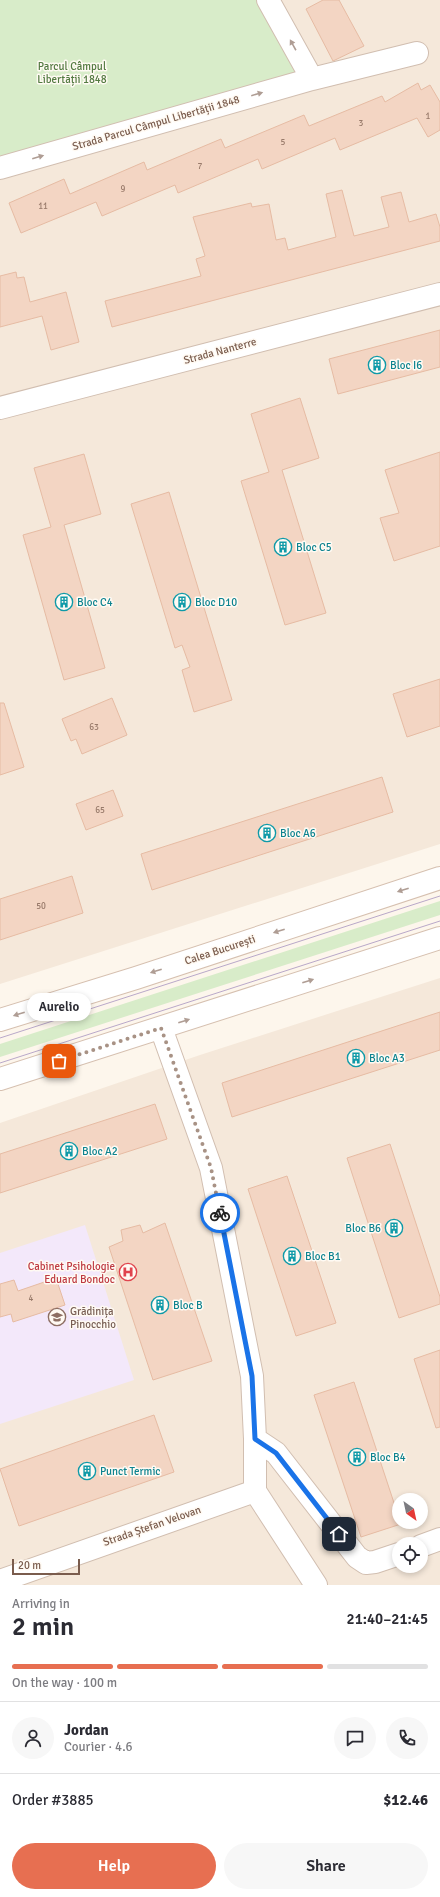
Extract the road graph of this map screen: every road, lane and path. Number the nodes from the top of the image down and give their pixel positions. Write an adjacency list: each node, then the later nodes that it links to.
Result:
1 (268, 0): 3 (street, one-way to 1)
2 (417, 53): 3 (street, Strada Parcul Câmpul Libertății 1848)
3 (312, 79): 4 (street, Strada Parcul Câmpul Libertății 1848, one-way to 3)
4 (0, 168)
5 (440, 294): 6 (street, Strada Nanterre)
6 (0, 408)
7 (440, 878): 9 (street, Calea București, one-way to 9)
8 (440, 938): 10 (street, one-way to 8)
9 (0, 1020)
10 (161, 1028): 11 (street); 12 (street)
11 (0, 1079)
12 (255, 1439): 13 (street); 16 (street)
13 (255, 1491): 17 (street, Strada Ștefan Velovan); 18 (street)
14 (440, 1539): 15 (street)
15 (428, 1543)
16 (392, 1556)
17 (0, 1581)
18 (316, 1585)

